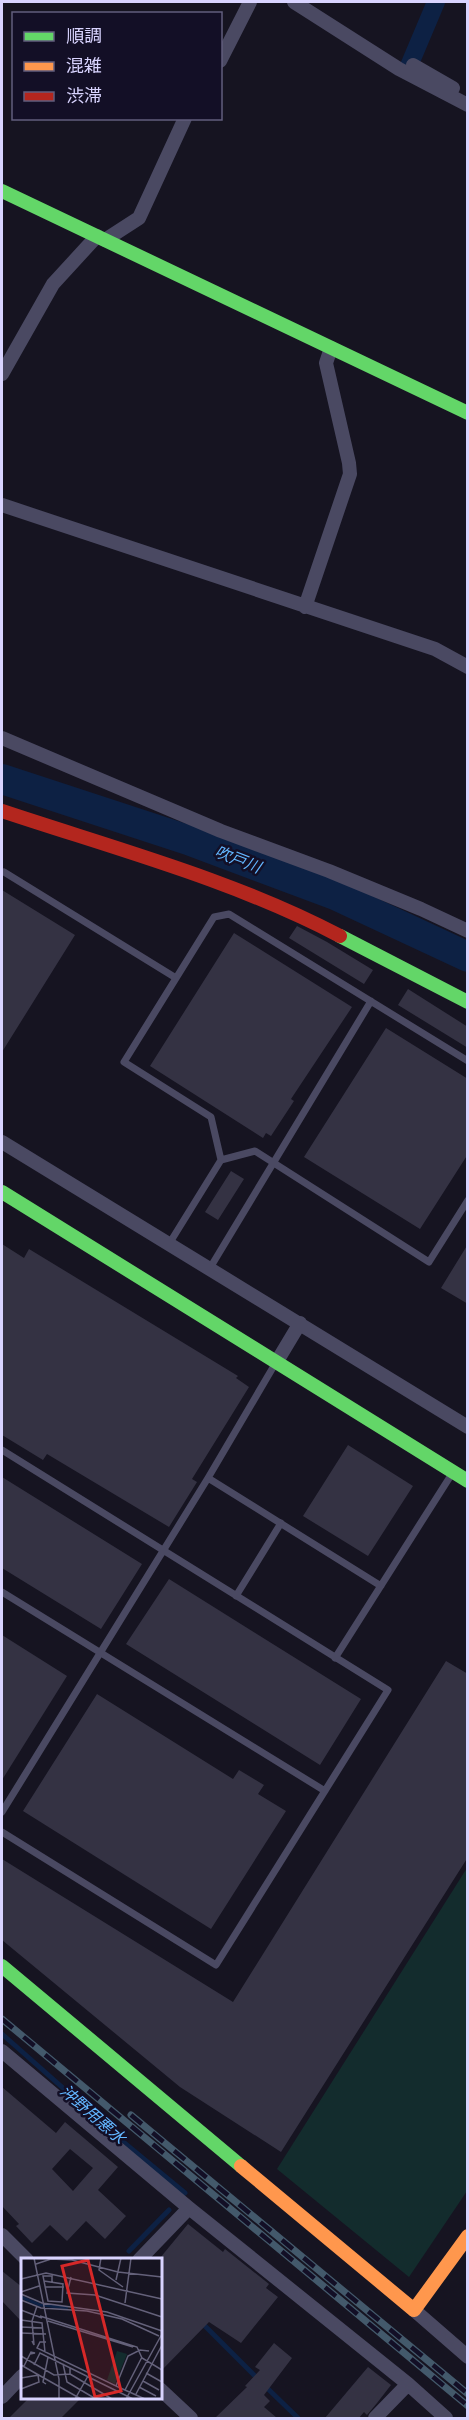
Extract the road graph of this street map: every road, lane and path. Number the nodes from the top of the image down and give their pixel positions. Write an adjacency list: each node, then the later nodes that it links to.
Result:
1 (250, 2): 3 (street)
2 (294, 2): 6 (street)
3 (222, 57)
4 (413, 65): 5 (street)
5 (468, 96)
6 (468, 105)
7 (184, 120): 9 (street)
8 (2, 191): 9 (street)
9 (101, 238): 10 (street); 11 (street)
10 (331, 348): 12 (street); 14 (street)
11 (2, 374)
12 (468, 413)
13 (2, 505): 14 (street)
14 (305, 607): 15 (street)
15 (468, 667)
16 (2, 738): 19 (street)
17 (2, 811): 22 (street)
18 (4, 872): 20 (lane)
19 (468, 931)
20 (176, 978): 21 (lane); 25 (lane)
21 (371, 1001): 23 (lane); 26 (lane)
22 (468, 1002)
23 (468, 1060)
24 (2, 1142): 29 (street)
25 (221, 1160): 26 (lane); 29 (lane)
26 (274, 1163): 28 (lane); 30 (lane)
27 (2, 1192): 32 (street)
28 (468, 1200)
29 (169, 1244): 30 (street)
30 (210, 1268): 31 (street)
31 (300, 1323): 32 (street); 33 (street)
32 (276, 1363): 35 (street); 36 (lane)
33 (468, 1427)
34 (2, 1450): 39 (lane)
35 (453, 1472): 37 (street); 40 (lane)
36 (208, 1478): 38 (lane); 39 (lane)
37 (468, 1481)
38 (281, 1523): 40 (lane); 42 (lane)
39 (163, 1550): 42 (lane); 43 (lane)
40 (381, 1586): 44 (lane)
41 (2, 1592): 43 (lane)
42 (236, 1596): 44 (lane)
43 (100, 1652): 45 (lane); 46 (lane)
44 (335, 1658): 45 (lane)
45 (325, 1791): 47 (lane)
46 (2, 1812)
47 (2, 1832)
48 (2, 1966): 55 (street)
49 (2, 2052): 50 (street)
50 (189, 2208): 54 (street); 58 (street)
51 (2, 2235): 53 (street)
52 (468, 2236): 55 (street)
53 (26, 2258)
54 (140, 2258)
55 (414, 2310): 56 (street)
56 (468, 2357)
57 (21, 2377): 60 (street)
58 (408, 2384): 62 (street); 63 (street)
59 (162, 2391): 61 (street)
60 (2, 2397)
61 (191, 2418)
62 (375, 2418)
63 (446, 2418)

